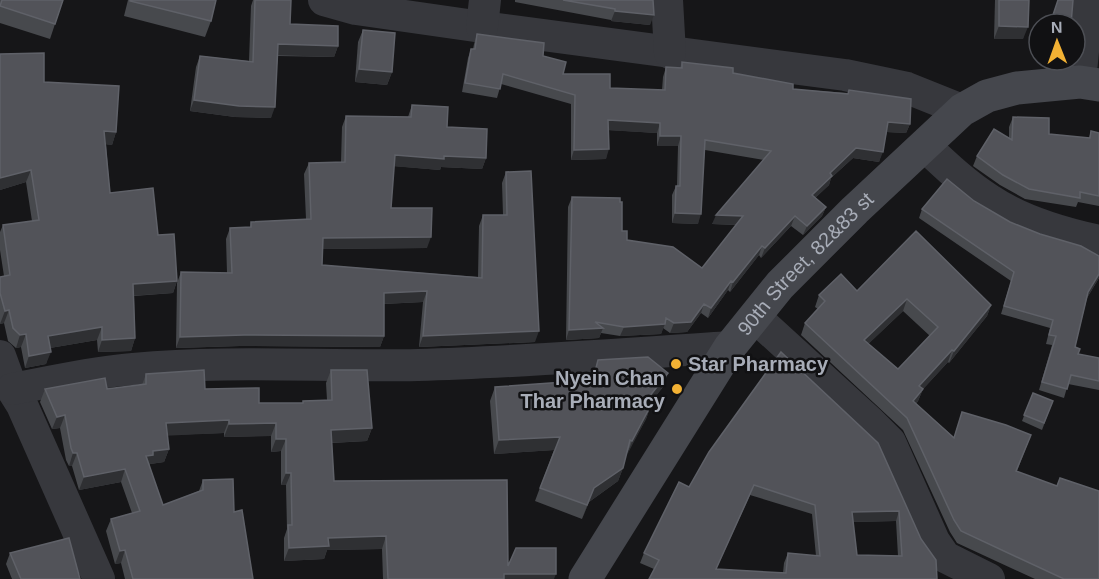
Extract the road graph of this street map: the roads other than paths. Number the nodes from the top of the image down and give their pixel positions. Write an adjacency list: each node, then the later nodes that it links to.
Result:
1 (324, 0): 4 (street)
2 (667, 0): 5 (street)
3 (1088, 0): 6 (street)
4 (483, 13): 5 (street)
5 (670, 53): 7 (street)
6 (1090, 84): 7 (street, 90th Street, 82&83 st)
7 (962, 110): 8 (street, 90th Street, 82&83 st)
8 (925, 146): 9 (street); 10 (street, 90th Street, 82&83 st)
9 (1099, 241)
10 (755, 317): 11 (street, 90th Street, 82&83 st); 16 (street)
11 (730, 347): 13 (street); 15 (street, 90th Street, 82&83 st)
12 (0, 356): 13 (street)
13 (11, 401): 14 (street)
14 (99, 579)
15 (585, 579)
16 (989, 579)

